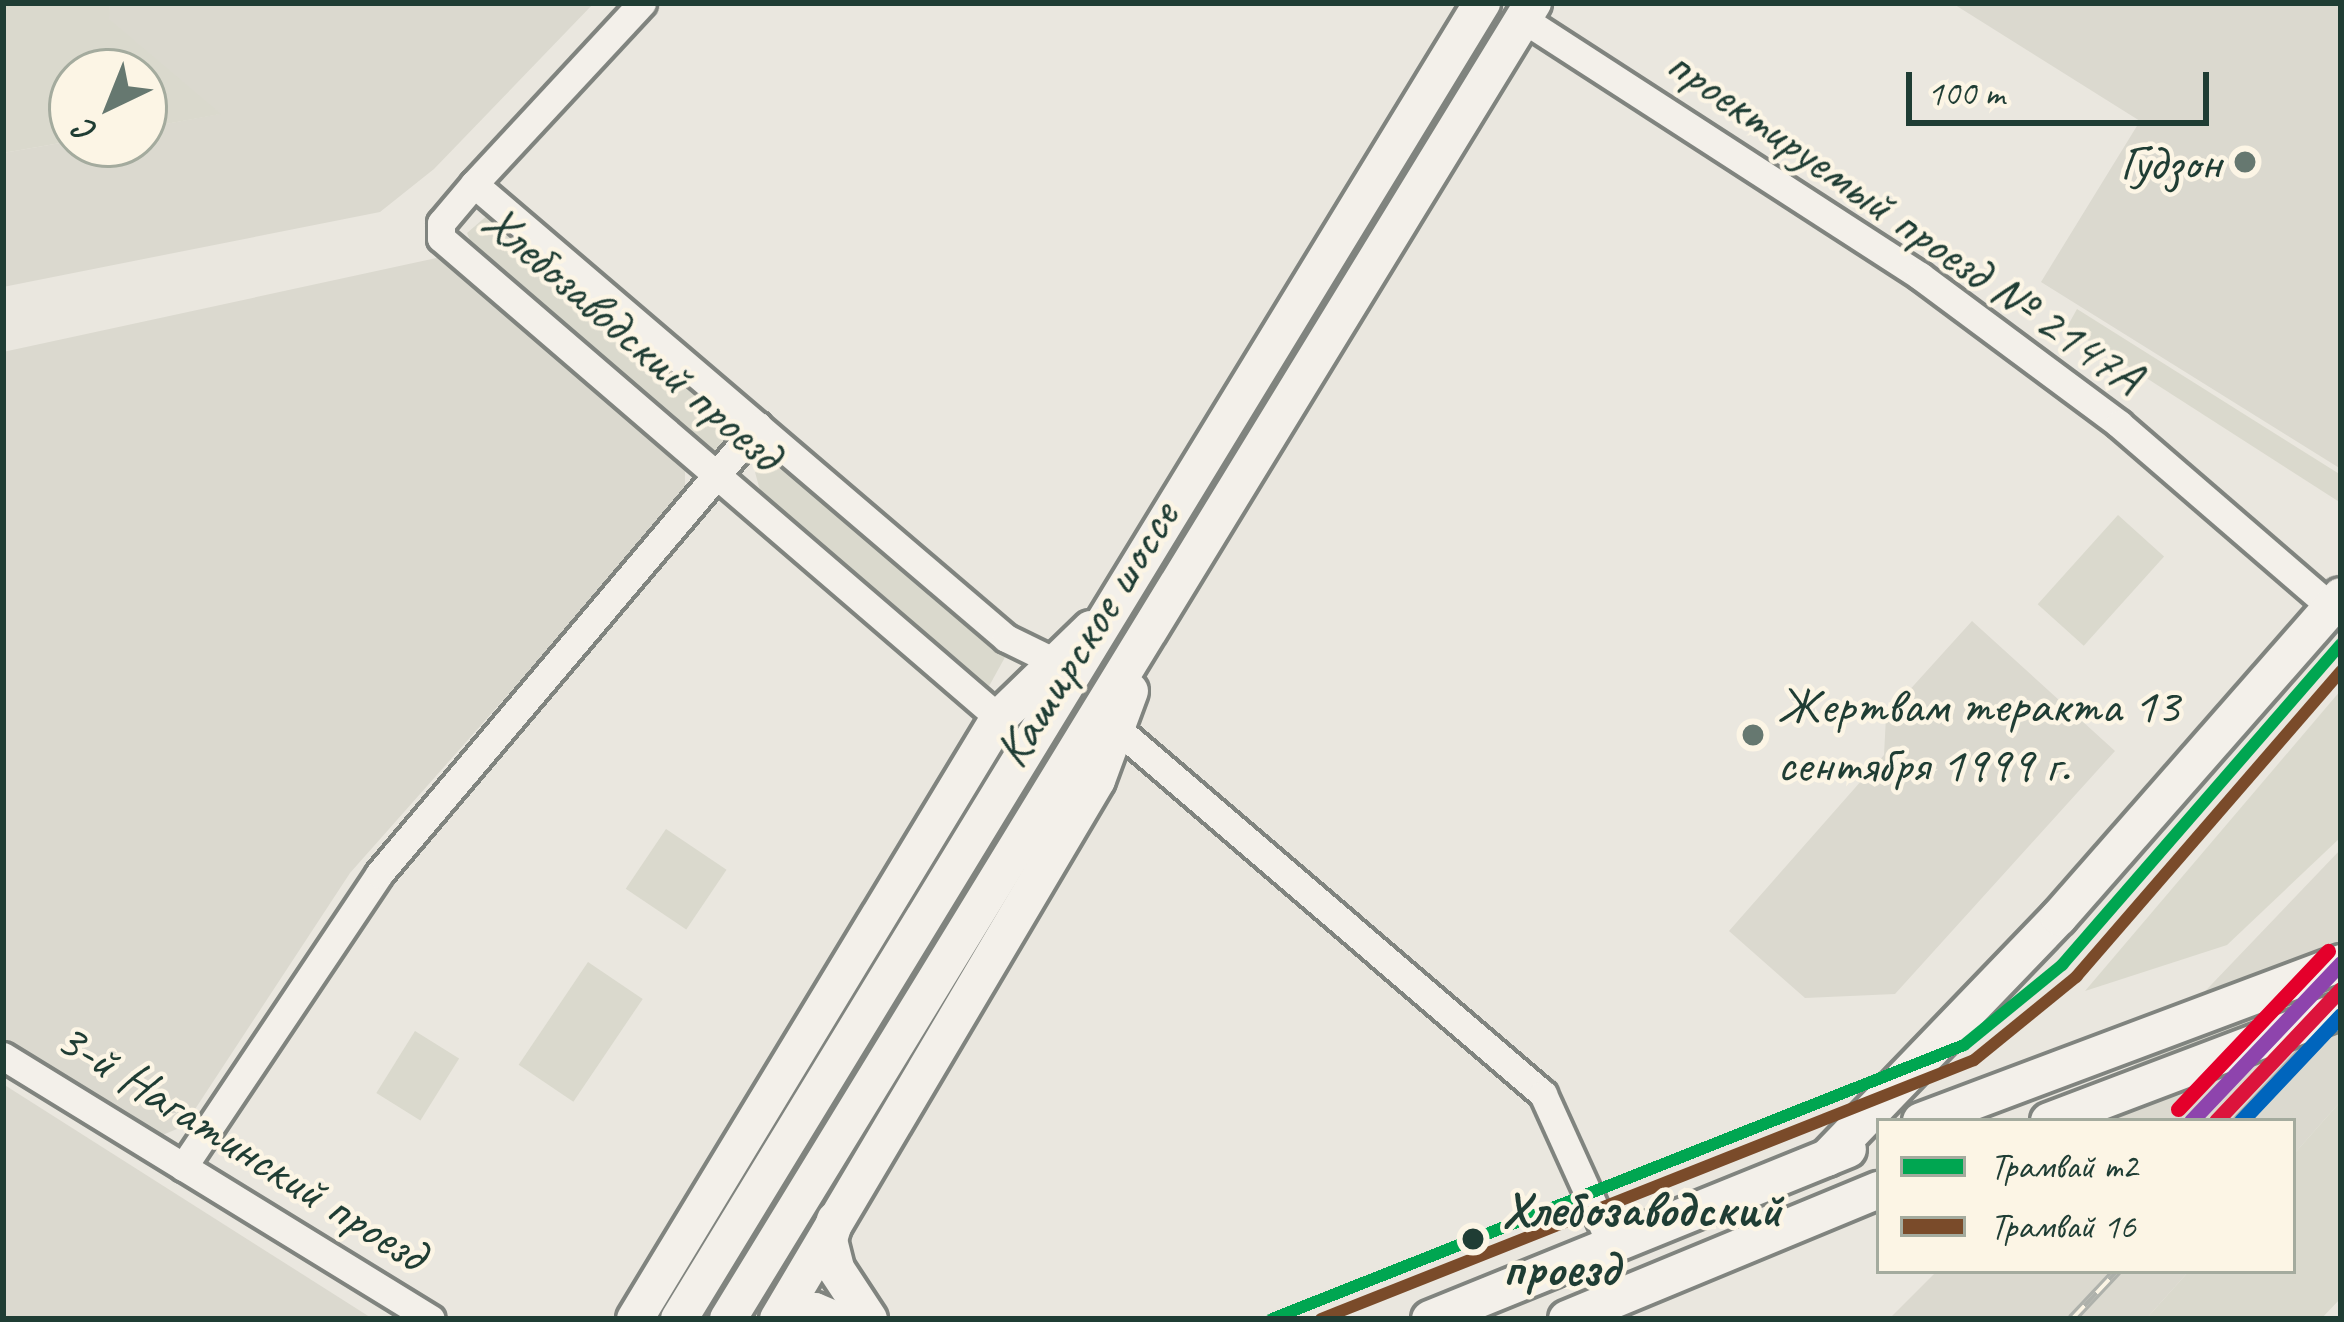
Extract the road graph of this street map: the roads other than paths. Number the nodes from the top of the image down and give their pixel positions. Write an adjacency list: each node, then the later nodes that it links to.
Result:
1 (643, 3): 4 (street)
2 (1482, 3): 7 (main road, Каширское шоссе)
3 (1528, 11): 8 (street, проектируемый проезд № 2147А); 9 (main road, Каширское шоссе)
4 (474, 184): 5 (street, Хлебозаводский проезд); 6 (street, Хлебозаводский проезд)
5 (758, 426): 6 (street); 10 (street, Хлебозаводский проезд)
6 (719, 476): 11 (street, Хлебозаводский проезд); 20 (street)
7 (1124, 598): 10 (main road); 26 (main road, Каширское шоссе)
8 (2336, 601): 19 (main road)
9 (1165, 604): 12 (main road); 27 (main road, Каширское шоссе)
10 (1055, 662): 11 (main road)
11 (999, 718): 25 (main road)
12 (1115, 727): 22 (main road); 23 (street)
13 (2341, 963): 16 (main road)
14 (2341, 1010): 17 (main road, bridge)
15 (3, 1056): 20 (street, 3-й Нагатинский проезд)
16 (1929, 1118)
17 (2057, 1118)
18 (1876, 1138): 19 (main road)
19 (1827, 1157): 23 (main road)
20 (183, 1167): 24 (street, 3-й Нагатинский проезд)
21 (1876, 1191): 33 (main road)
22 (839, 1209): 28 (main road); 31 (main road)
23 (1611, 1244): 32 (main road)
24 (431, 1319)
25 (634, 1319)
26 (679, 1319)
27 (728, 1319)
28 (778, 1319)
29 (791, 1319): 30 (main road)
30 (834, 1319)
31 (869, 1319)
32 (1430, 1319)
33 (1567, 1319)

